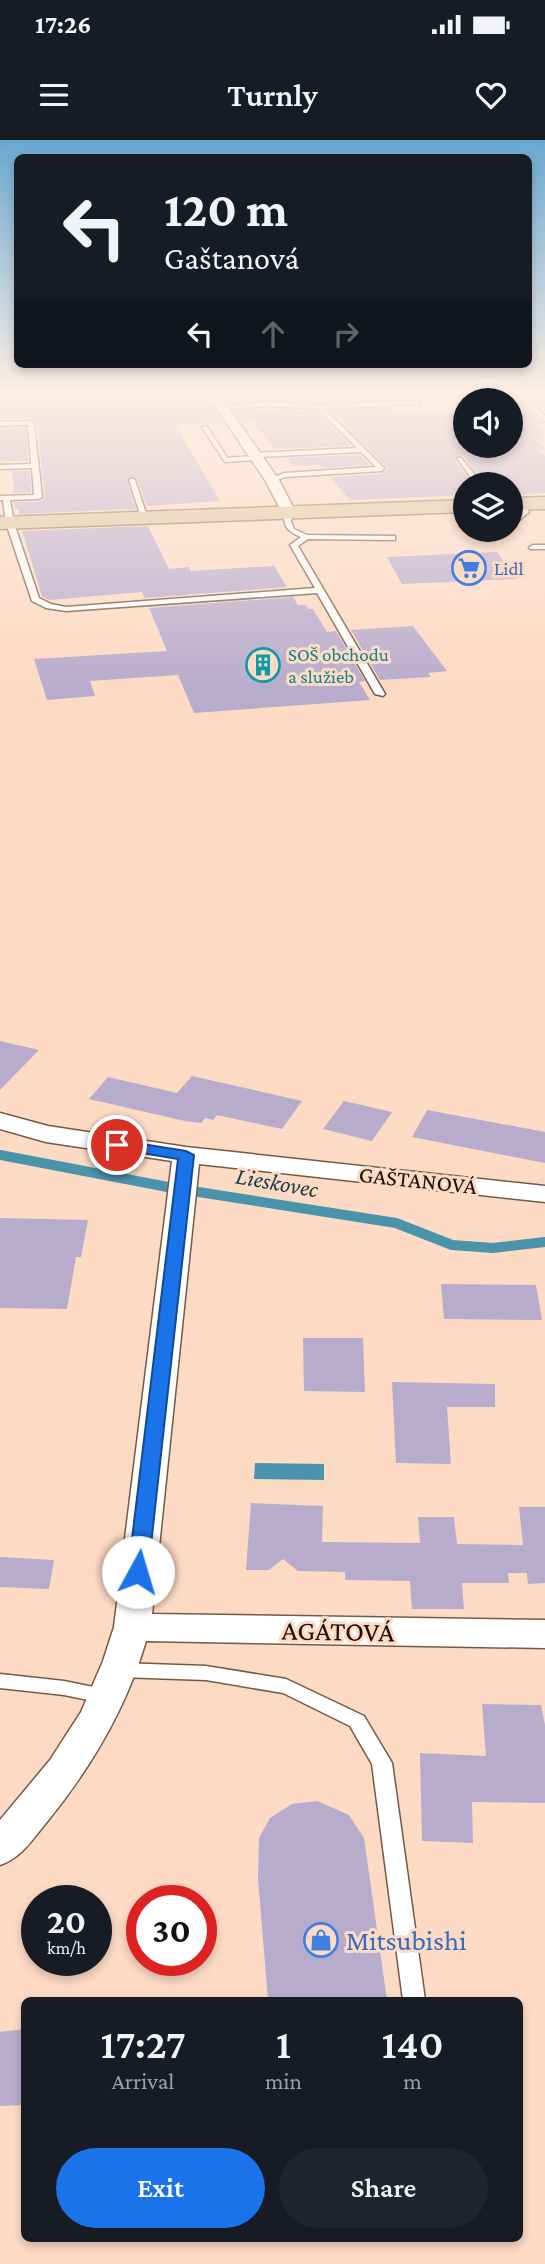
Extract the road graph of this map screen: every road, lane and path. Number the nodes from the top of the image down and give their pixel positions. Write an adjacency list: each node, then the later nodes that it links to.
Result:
1 (37, 490): 4 (lane)
2 (136, 490): 9 (lane)
3 (277, 490): 8 (street)
4 (3, 498): 10 (lane)
5 (545, 503): 7 (main road)
6 (453, 507): 8 (main road)
7 (523, 507)
8 (289, 513): 9 (main road); 11 (lane)
9 (146, 520): 10 (main road)
10 (5, 523): 15 (lane)
11 (306, 537): 12 (lane); 15 (lane)
12 (392, 538)
13 (533, 547): 14 (lane)
14 (545, 547)
15 (320, 590): 16 (lane)
16 (380, 694)
17 (0, 1121): 18 (street, GAŠTANOVÁ)
18 (186, 1155): 19 (street, GAŠTANOVÁ); 20 (street)
19 (545, 1194)
20 (132, 1627): 21 (street, AGÁTOVÁ); 23 (street)
21 (545, 1634)
22 (0, 1681): 23 (lane)
23 (115, 1684): 24 (street); 25 (lane)
24 (0, 1848)
25 (414, 1997)

